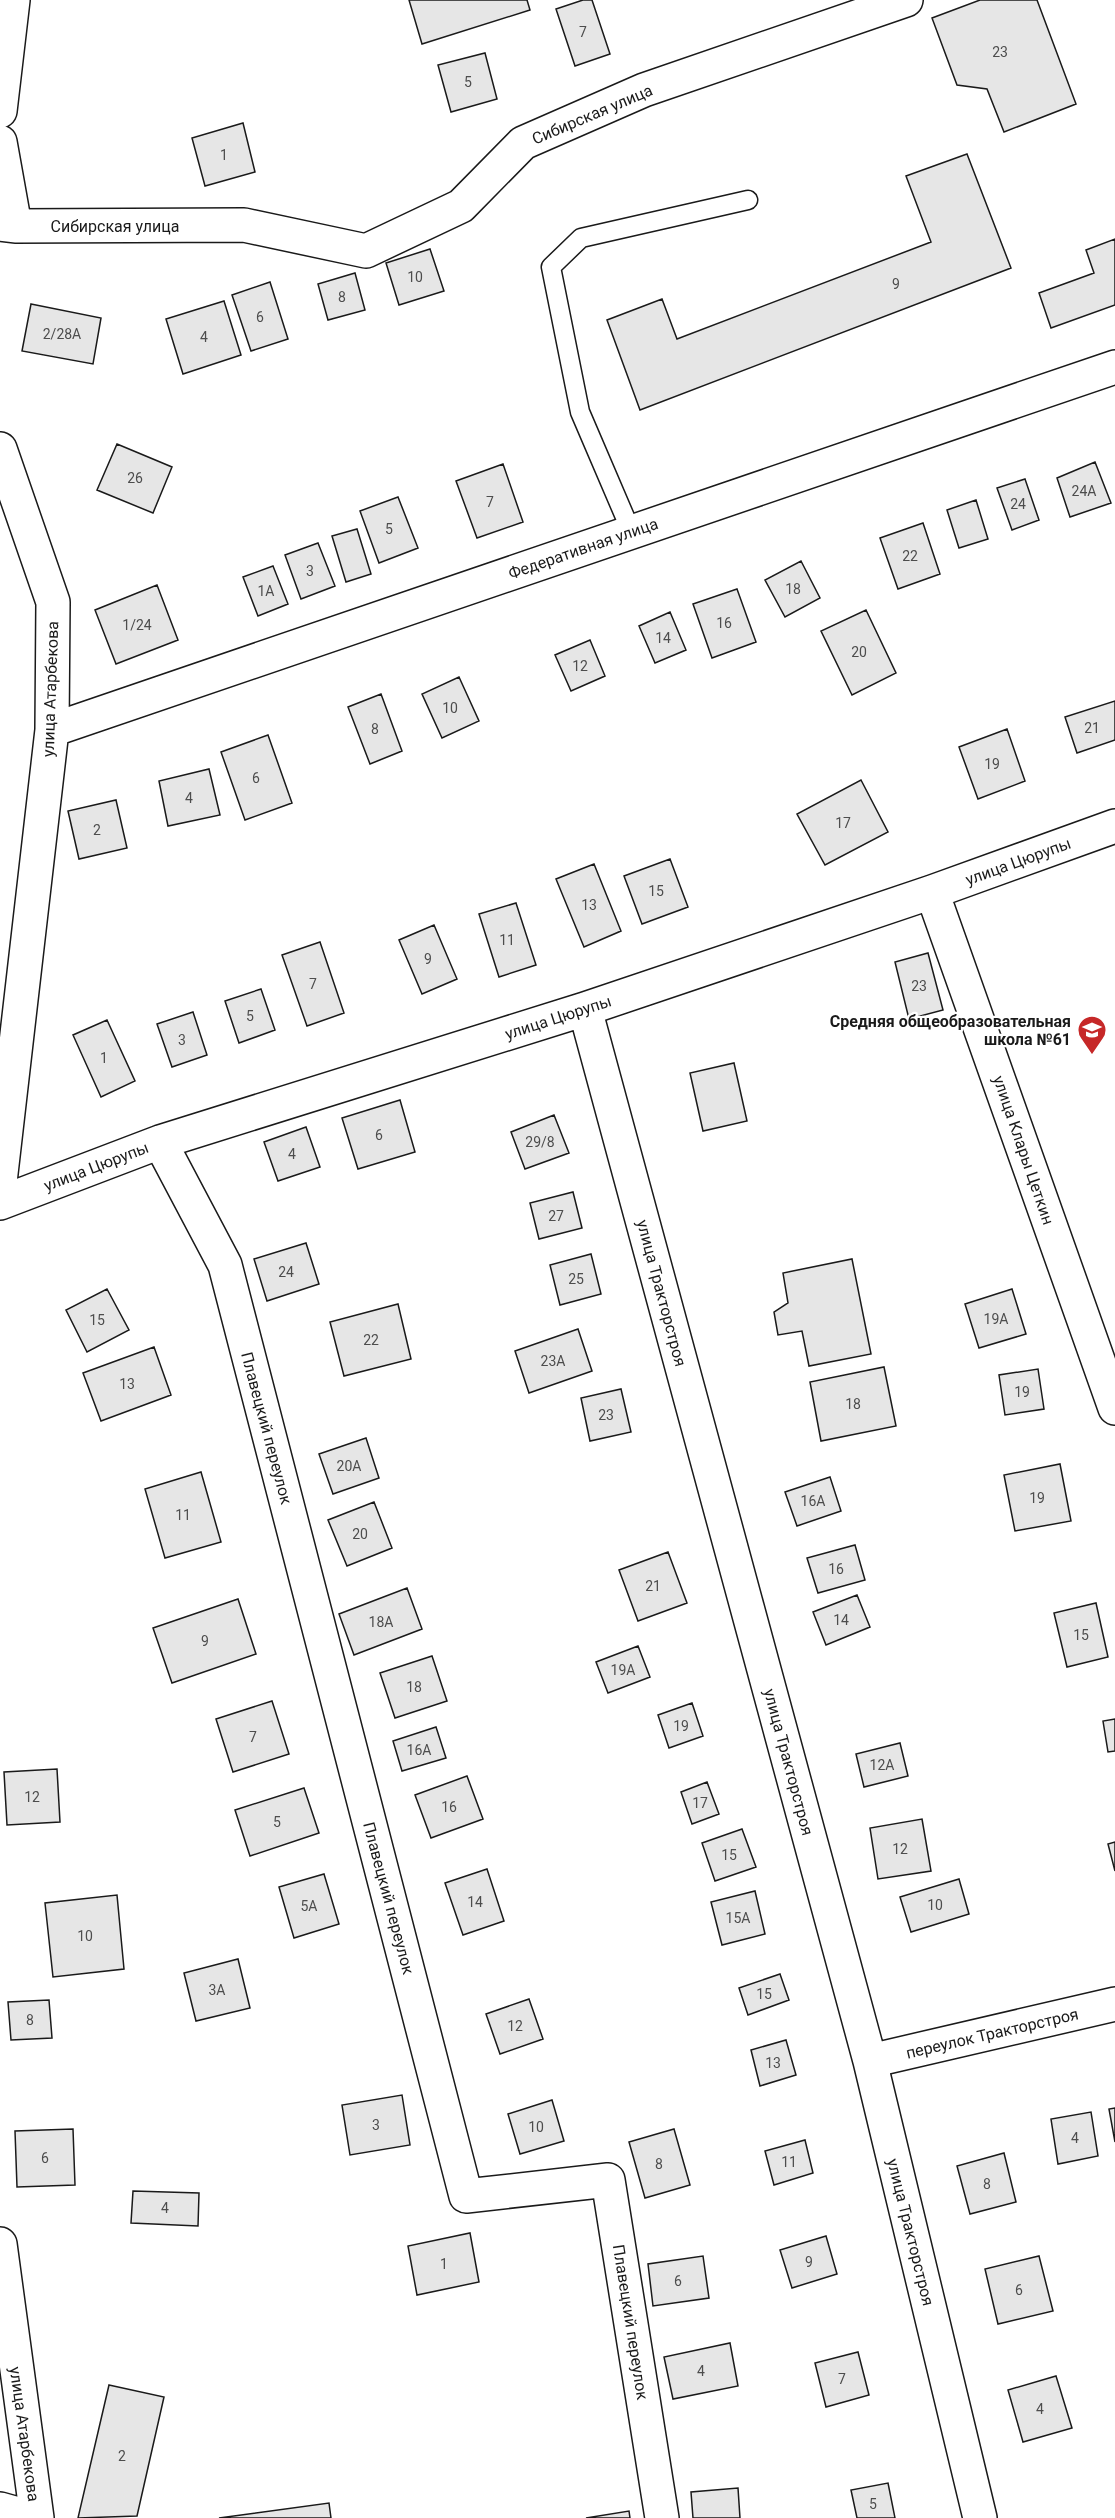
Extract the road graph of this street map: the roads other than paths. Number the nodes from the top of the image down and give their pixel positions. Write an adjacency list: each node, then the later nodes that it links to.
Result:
1 (13, 0): 3 (street)
2 (906, 0): 6 (street, Сибирская улица)
3 (0, 111)
4 (0, 142): 6 (street)
5 (747, 201): 9 (lane)
6 (8, 225)
7 (1115, 367): 9 (street, Федеративная улица)
8 (0, 449): 10 (street, улица Атарбекова)
9 (631, 531): 10 (street, Федеративная улица)
10 (52, 730): 13 (street, улица Атарбекова)
11 (1115, 826): 12 (street, улица Цюрупы)
12 (932, 892): 14 (street, улица Цюрупы); 18 (street, улица Клары Цеткин)
13 (10, 1005): 16 (street, улица Атарбекова)
14 (585, 1009): 15 (street, улица Цюрупы); 20 (street, улица Тракторстроя)
15 (160, 1142): 17 (street, улица Цюрупы); 25 (street, Плавецкий переулок)
16 (0, 1182)
17 (0, 1203)
18 (1115, 1408)
19 (1115, 2004): 20 (street, переулок Тракторстроя)
20 (870, 2061): 26 (street, улица Тракторстроя)
21 (0, 2244): 24 (street, улица Атарбекова)
22 (0, 2509): 23 (street, улица Атарбекова)
23 (32, 2518)
24 (36, 2518)
25 (662, 2518)
26 (980, 2518)

